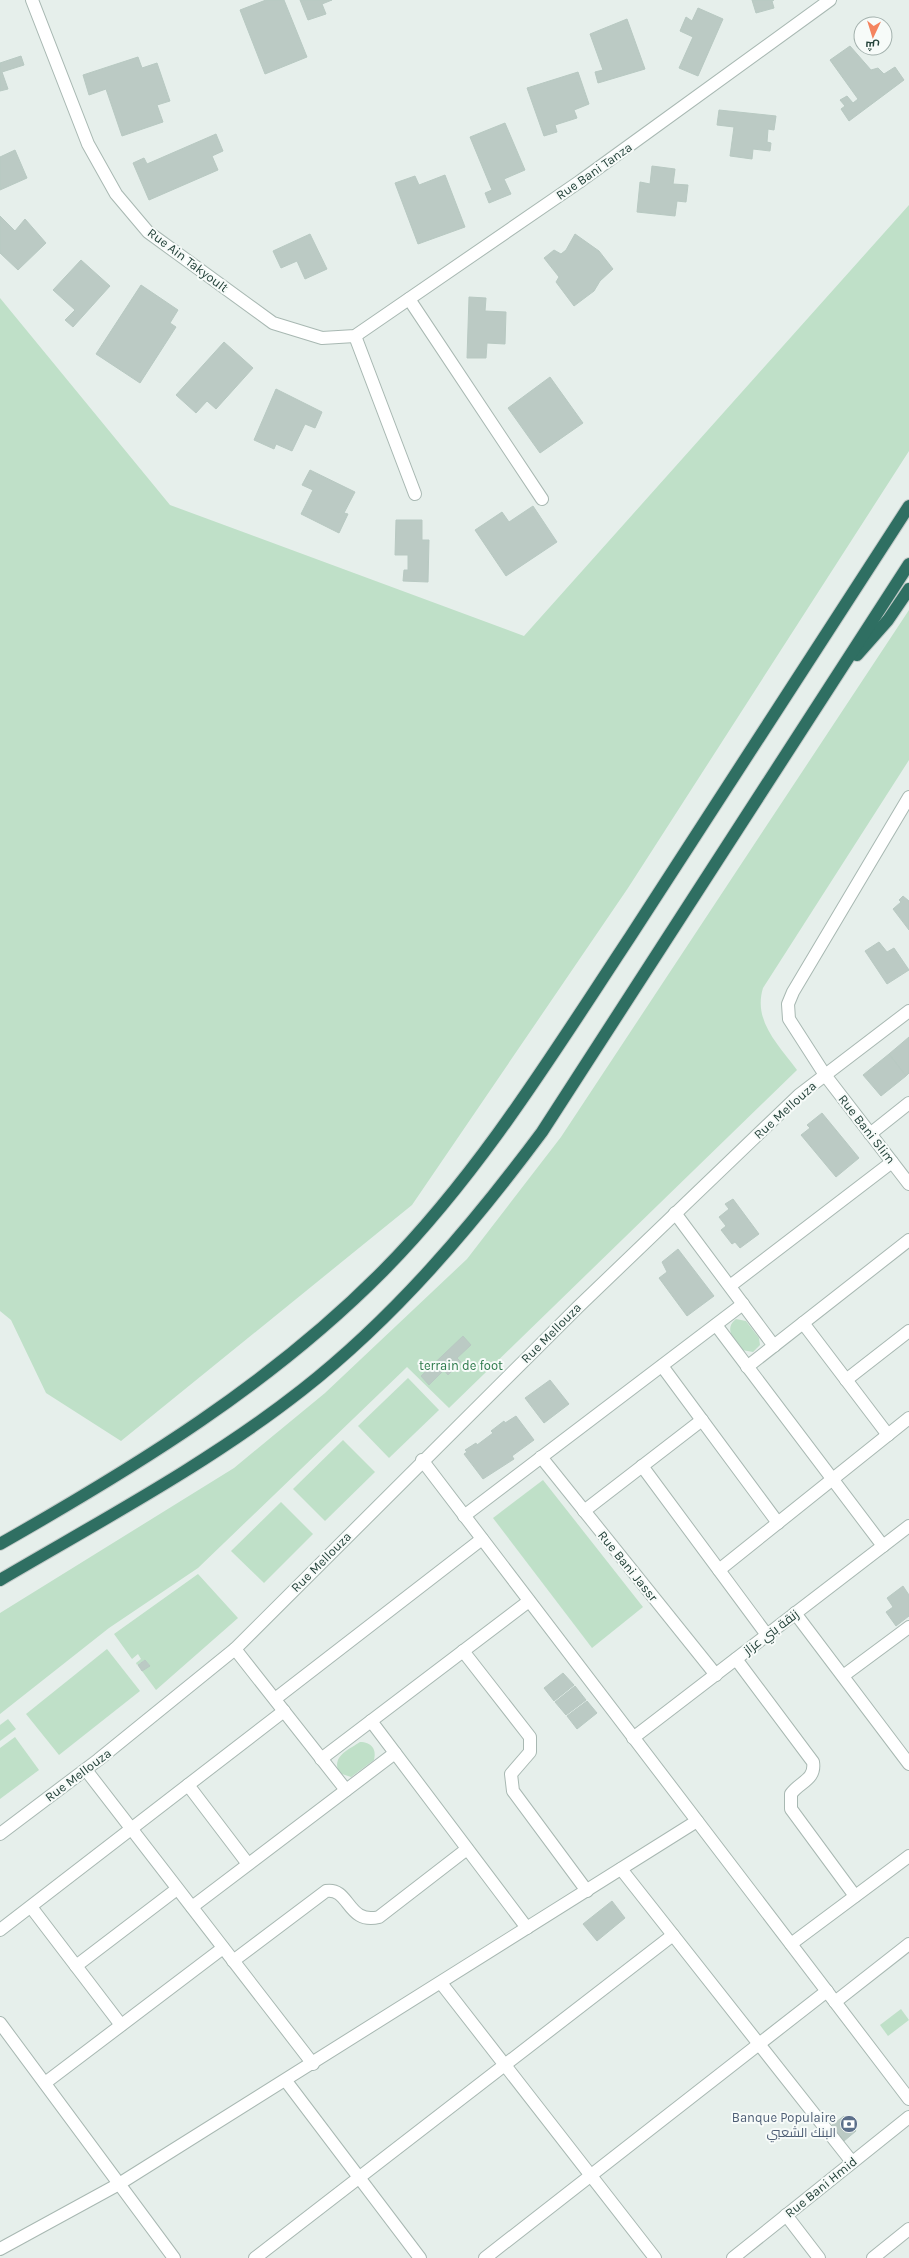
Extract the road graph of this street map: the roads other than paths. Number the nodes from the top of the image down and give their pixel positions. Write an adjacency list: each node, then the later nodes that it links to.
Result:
1 (32, 0): 4 (street, Rue Ain Takyoult)
2 (830, 0): 3 (street, Rue Bani Tanza)
3 (409, 299): 4 (street, Rue Bani Tanza); 6 (street)
4 (355, 336): 5 (street)
5 (414, 494)
6 (542, 498)
7 (909, 506): 41 (highway)
8 (909, 564): 10 (highway)
9 (909, 589): 10 (highway)
10 (840, 671): 44 (highway)
11 (909, 797): 13 (street, Rue Mellouza)
12 (909, 1010): 13 (street)
13 (825, 1075): 15 (street, Rue Bani Slim); 18 (street, Rue Mellouza)
14 (909, 1103): 15 (street)
15 (870, 1134): 16 (street, Rue Bani Slim)
16 (892, 1162): 17 (street, Rue Bani Slim); 20 (street)
17 (909, 1184)
18 (675, 1213): 20 (street); 33 (street, Rue Mellouza)
19 (909, 1240): 22 (street)
20 (730, 1286): 21 (street)
21 (743, 1304): 23 (street); 25 (street)
22 (803, 1323): 25 (street); 28 (street)
23 (716, 1325): 26 (street); 27 (street)
24 (909, 1331): 28 (street)
25 (774, 1346): 27 (street)
26 (662, 1366): 30 (street); 32 (street)
27 (747, 1367): 35 (street)
28 (846, 1380): 31 (street)
29 (909, 1418): 31 (street)
30 (702, 1420): 34 (street); 38 (street)
31 (888, 1435): 35 (street)
32 (541, 1457): 36 (street, Rue Bani Jassr); 37 (street)
33 (422, 1460): 37 (street); 49 (street, Rue Mellouza)
34 (642, 1466): 36 (street); 43 (street)
35 (832, 1479): 38 (street); 42 (street)
36 (584, 1511): 52 (street, Rue Bani Jassr)
37 (464, 1516): 40 (street)
38 (778, 1523): 43 (street)
39 (909, 1526): 42 (street, زنقة بني عزاز)
40 (482, 1539): 45 (street); 54 (street)
41 (0, 1544)
42 (883, 1546): 46 (street, زنقة بني عزاز)
43 (719, 1570): 48 (street)
44 (0, 1580)
45 (529, 1601): 50 (street); 57 (street)
46 (796, 1613): 48 (street, زنقة بني عزاز); 53 (street)
47 (909, 1627): 53 (street)
48 (767, 1635): 51 (street, زنقة بني عزاز)
49 (235, 1649): 54 (street); 61 (street, Rue Mellouza)
50 (463, 1651): 56 (street); 72 (street)
51 (736, 1659): 52 (street, زنقة بني عزاز); 73 (street)
52 (716, 1675): 57 (street, زنقة بني عزاز)
53 (843, 1676): 60 (street)
54 (275, 1699): 55 (street)
55 (284, 1710): 59 (street); 62 (street)
56 (371, 1721): 58 (street); 59 (street)
57 (633, 1738): 64 (street)
58 (395, 1753): 63 (street); 67 (street)
59 (321, 1759): 63 (street)
60 (909, 1764)
61 (86, 1770): 65 (street); 66 (street, Rue Mellouza)
62 (188, 1785): 65 (street); 69 (street)
63 (346, 1790): 69 (street)
64 (697, 1821): 70 (street); 79 (street)
65 (132, 1830): 71 (street); 74 (street)
66 (0, 1834)
67 (468, 1849): 76 (street); 82 (street)
68 (909, 1856): 73 (street)
69 (248, 1864): 75 (street)
70 (621, 1869): 72 (street); 78 (street)
71 (177, 1889): 75 (street); 83 (street)
72 (587, 1891): 76 (street)
73 (855, 1896): 79 (street)
74 (31, 1907): 77 (street); 83 (street)
75 (192, 1907): 81 (street)
76 (527, 1928): 84 (street)
77 (0, 1930)
78 (673, 1935): 89 (street); 91 (street)
79 (791, 1944): 85 (street)
80 (909, 1944): 86 (street)
81 (223, 1948): 82 (street); 88 (street)
82 (233, 1961): 90 (street)
83 (76, 1966): 88 (street)
84 (441, 1982): 90 (street); 91 (street)
85 (827, 1991): 86 (street); 89 (street)
86 (835, 2002): 94 (street)
87 (0, 2023): 93 (street)
88 (121, 2025): 93 (street)
89 (759, 2044): 96 (street); 97 (street)
90 (313, 2064): 92 (street)
91 (505, 2066): 97 (street); 98 (street)
92 (286, 2081): 98 (street); 99 (street)
93 (45, 2083): 99 (street)
94 (909, 2099)
95 (909, 2117): 96 (street, Rue Bani Hmid)
96 (852, 2162): 100 (street, Rue Bani Hmid)
97 (590, 2176): 106 (street); 107 (street)
98 (360, 2178): 104 (street); 105 (street)
99 (119, 2184): 102 (street); 103 (street)
100 (786, 2215): 108 (street, Rue Bani Hmid); 109 (street)
101 (909, 2229): 110 (street)
102 (0, 2249)
103 (174, 2258)
104 (255, 2258)
105 (420, 2258)
106 (485, 2258)
107 (655, 2258)
108 (733, 2258)
109 (819, 2258)
110 (872, 2258)

